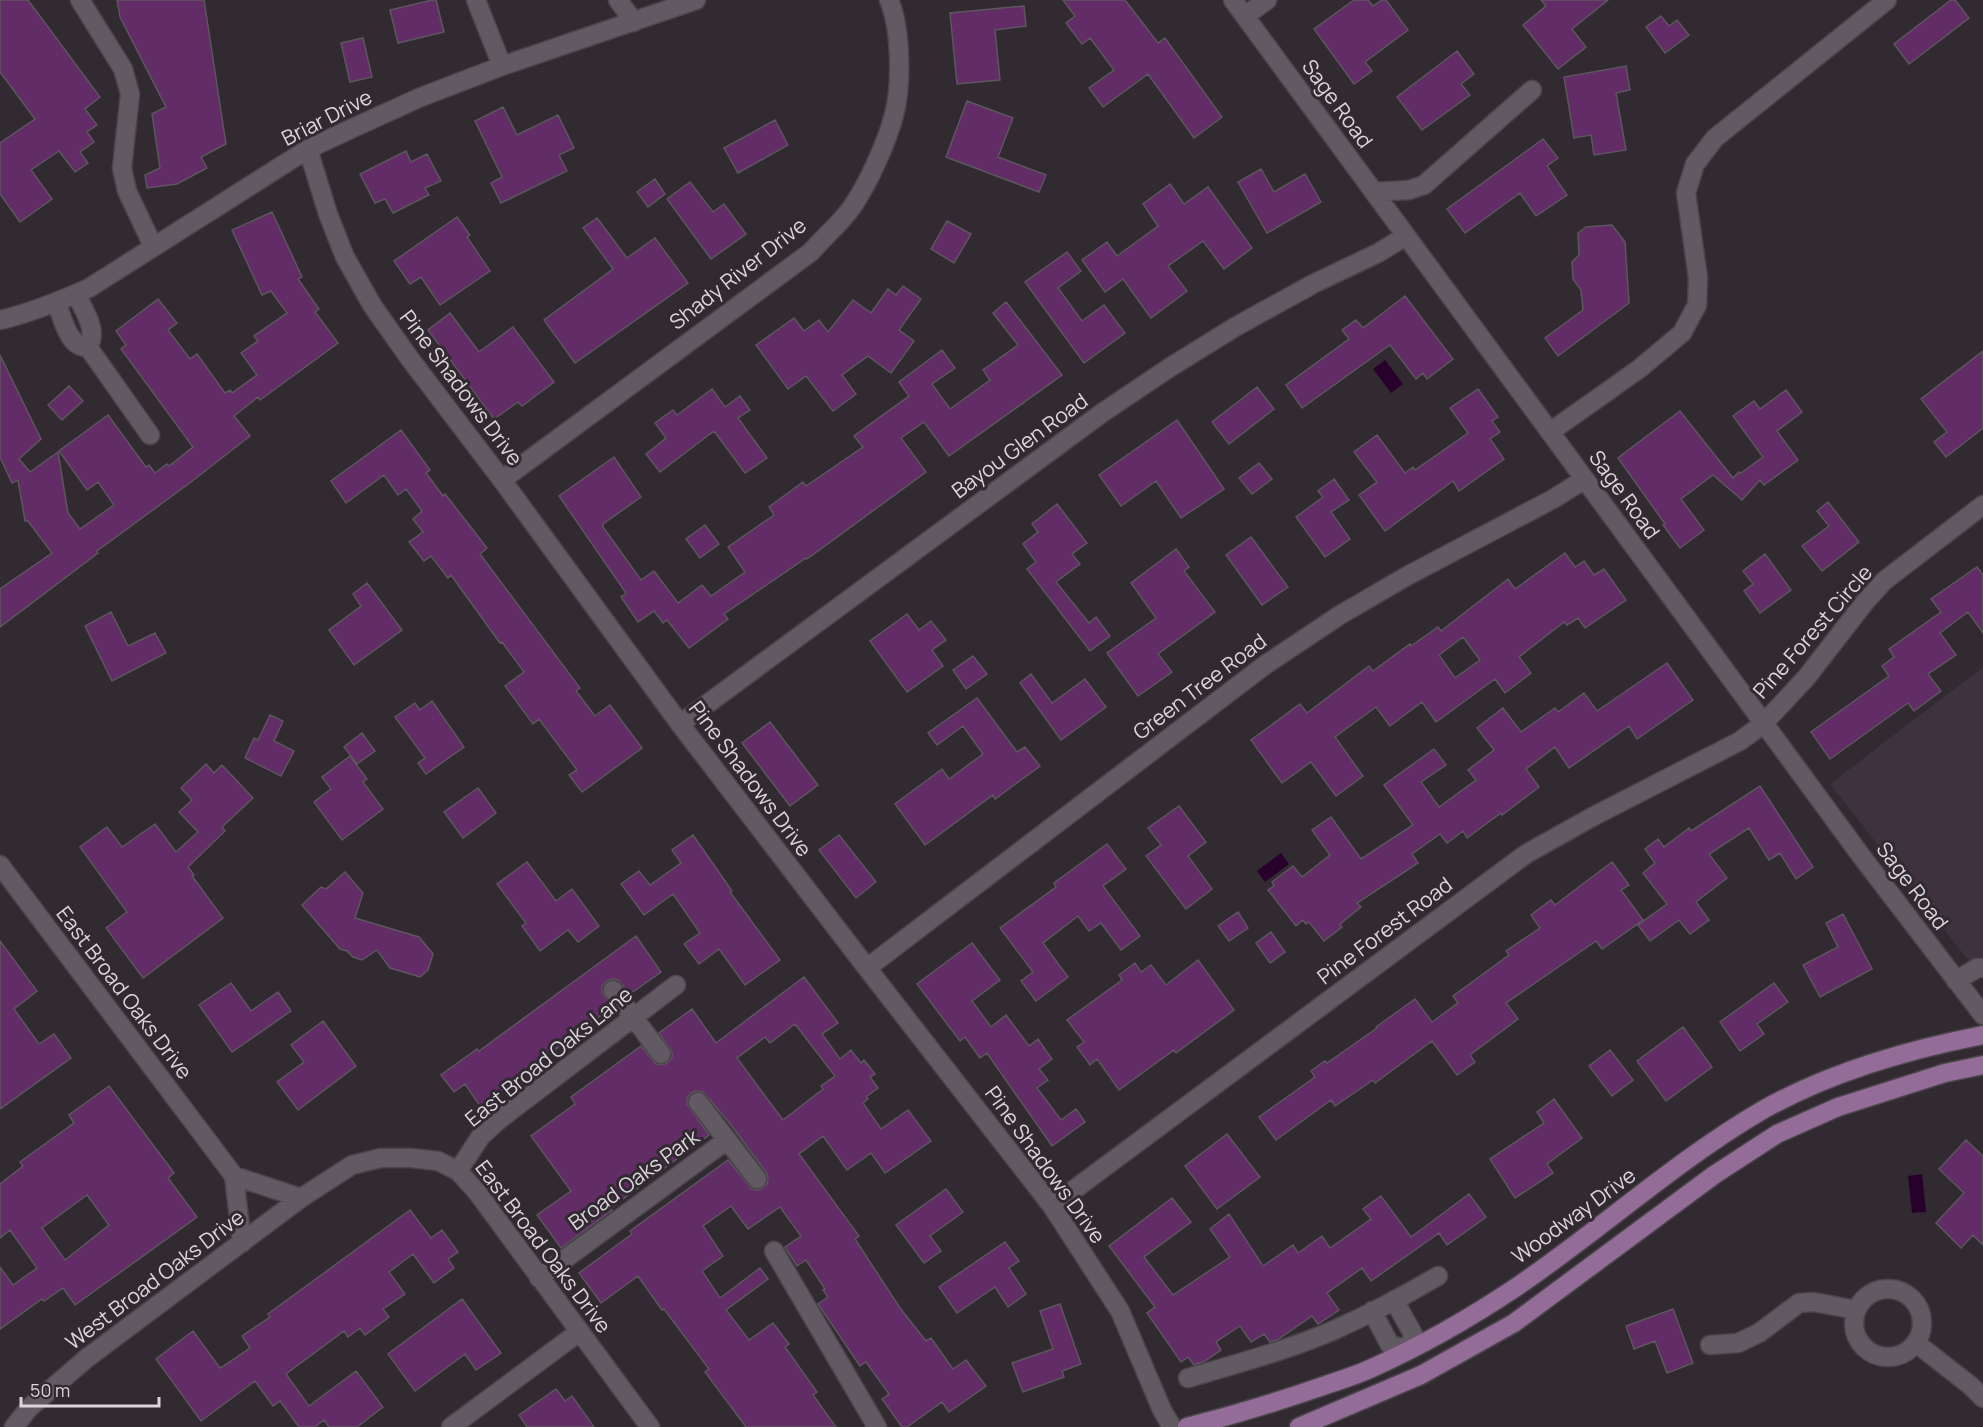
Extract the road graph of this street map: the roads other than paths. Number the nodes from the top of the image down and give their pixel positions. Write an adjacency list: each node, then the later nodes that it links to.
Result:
1 (80, 0): 16 (street)
2 (476, 0): 11 (street)
3 (618, 0): 10 (street)
4 (696, 0): 10 (street, Briar Drive)
5 (889, 0): 24 (street, Shady River Drive)
6 (1233, 0): 9 (street, Sage Road)
7 (1267, 0): 9 (street)
8 (1887, 0): 21 (street)
9 (1245, 16): 14 (street, Sage Road)
10 (634, 22): 11 (street, Briar Drive)
11 (502, 66): 13 (street, Briar Drive)
12 (1532, 90): 14 (street)
13 (308, 149): 16 (street, Briar Drive); 24 (street, Pine Shadows Drive)
14 (1374, 192): 15 (street, Sage Road)
15 (1406, 236): 21 (street, Sage Road); 26 (street, Bayou Glen Road)
16 (153, 246): 17 (street, Briar Drive)
17 (76, 294): 18 (street, Briar Drive); 20 (street)
18 (57, 303): 19 (street, Briar Drive); 20 (street)
19 (0, 320)
20 (88, 347): 22 (street)
21 (1550, 432): 23 (street, Sage Road)
22 (150, 435)
23 (1585, 479): 27 (street, Sage Road); 29 (street, Green Tree Road)
24 (502, 480): 26 (street, Pine Shadows Drive)
25 (1983, 505): 27 (street, Pine Forest Circle)
26 (680, 724): 29 (street, Pine Shadows Drive)
27 (1764, 724): 31 (street, Sage Road); 47 (street, Pine Forest Road)
28 (0, 865): 44 (street, East Broad Oaks Drive)
29 (867, 968): 47 (street, Pine Shadows Drive)
30 (1983, 968): 31 (street)
31 (1956, 981): 34 (street, Sage Road)
32 (676, 985): 35 (street, East Broad Oaks Lane)
33 (613, 990): 35 (street)
34 (1983, 1015)
35 (634, 1017): 37 (street); 43 (street, East Broad Oaks Lane)
36 (1983, 1035): 40 (main road, Woodway Drive)
37 (661, 1054)
38 (1983, 1065): 41 (main road)
39 (698, 1102): 42 (street)
40 (1762, 1111): 41 (main road); 48 (main road, Woodway Drive)
41 (1777, 1134): 49 (main road)
42 (727, 1140): 45 (street); 53 (street, Broad Oaks Park)
43 (458, 1171): 46 (street, East Broad Oaks Drive); 53 (street, East Broad Oaks Drive)
44 (234, 1176): 46 (street); 50 (street)
45 (757, 1179)
46 (302, 1198): 50 (street, West Broad Oaks Drive)
47 (1052, 1206): 68 (street, Pine Shadows Drive)
48 (1606, 1221): 49 (main road); 60 (main road, Woodway Drive)
49 (1623, 1242): 61 (main road)
50 (242, 1243): 64 (street, West Broad Oaks Drive)
51 (774, 1251): 67 (street)
52 (1438, 1276): 54 (street)
53 (539, 1278): 57 (street, East Broad Oaks Drive)
54 (1394, 1300): 56 (street); 60 (street)
55 (1856, 1310): 58 (street); 58 (street); 59 (street)
56 (1372, 1311): 60 (street); 62 (street)
57 (579, 1332): 65 (street); 66 (street, East Broad Oaks Drive)
58 (1916, 1343): 63 (street)
59 (1710, 1345)
60 (1409, 1350): 61 (main road); 69 (main road, Woodway Drive)
61 (1421, 1375): 70 (main road)
62 (1188, 1378)
63 (1983, 1398)
64 (14, 1427)
65 (451, 1427)
66 (650, 1427)
67 (876, 1427)
68 (1172, 1427)
69 (1187, 1427)
70 (1299, 1427)

